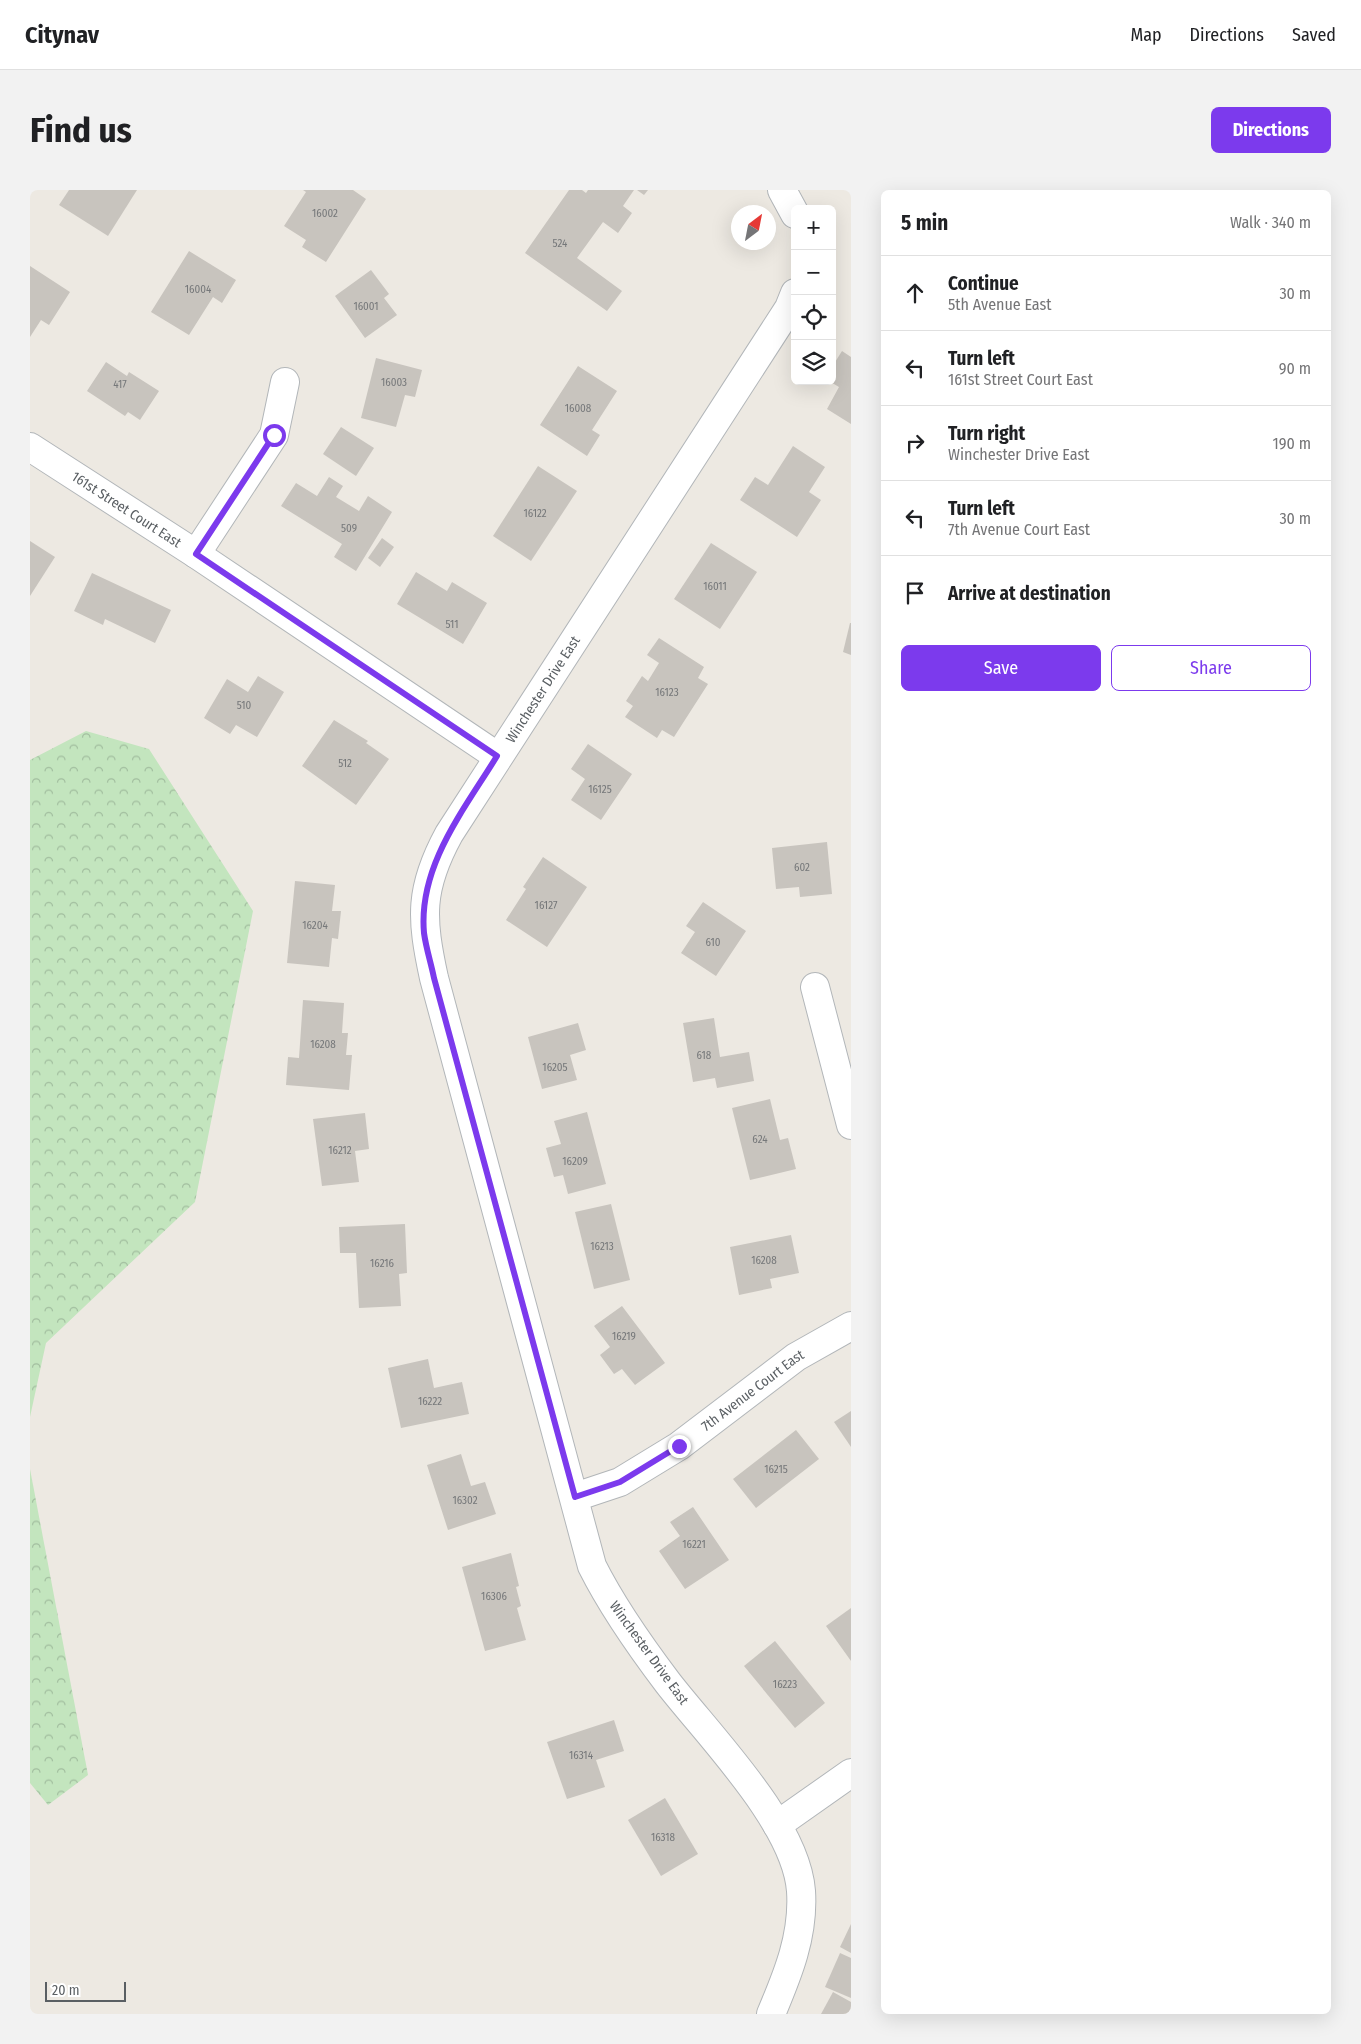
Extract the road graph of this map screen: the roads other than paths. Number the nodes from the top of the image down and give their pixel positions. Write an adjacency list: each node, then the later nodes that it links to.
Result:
1 (794, 295): 5 (street, Winchester Drive East)
2 (285, 382): 4 (street)
3 (30, 447): 4 (street, 161st Street Court East)
4 (196, 554): 5 (street, 161st Street Court East)
5 (497, 756): 9 (street, Winchester Drive East)
6 (815, 987): 7 (street)
7 (851, 1125)
8 (851, 1326): 9 (street, 7th Avenue Court East)
9 (575, 1497): 11 (street, Winchester Drive East)
10 (851, 1773): 11 (street)
11 (777, 1826): 12 (street)
12 (771, 2014)

